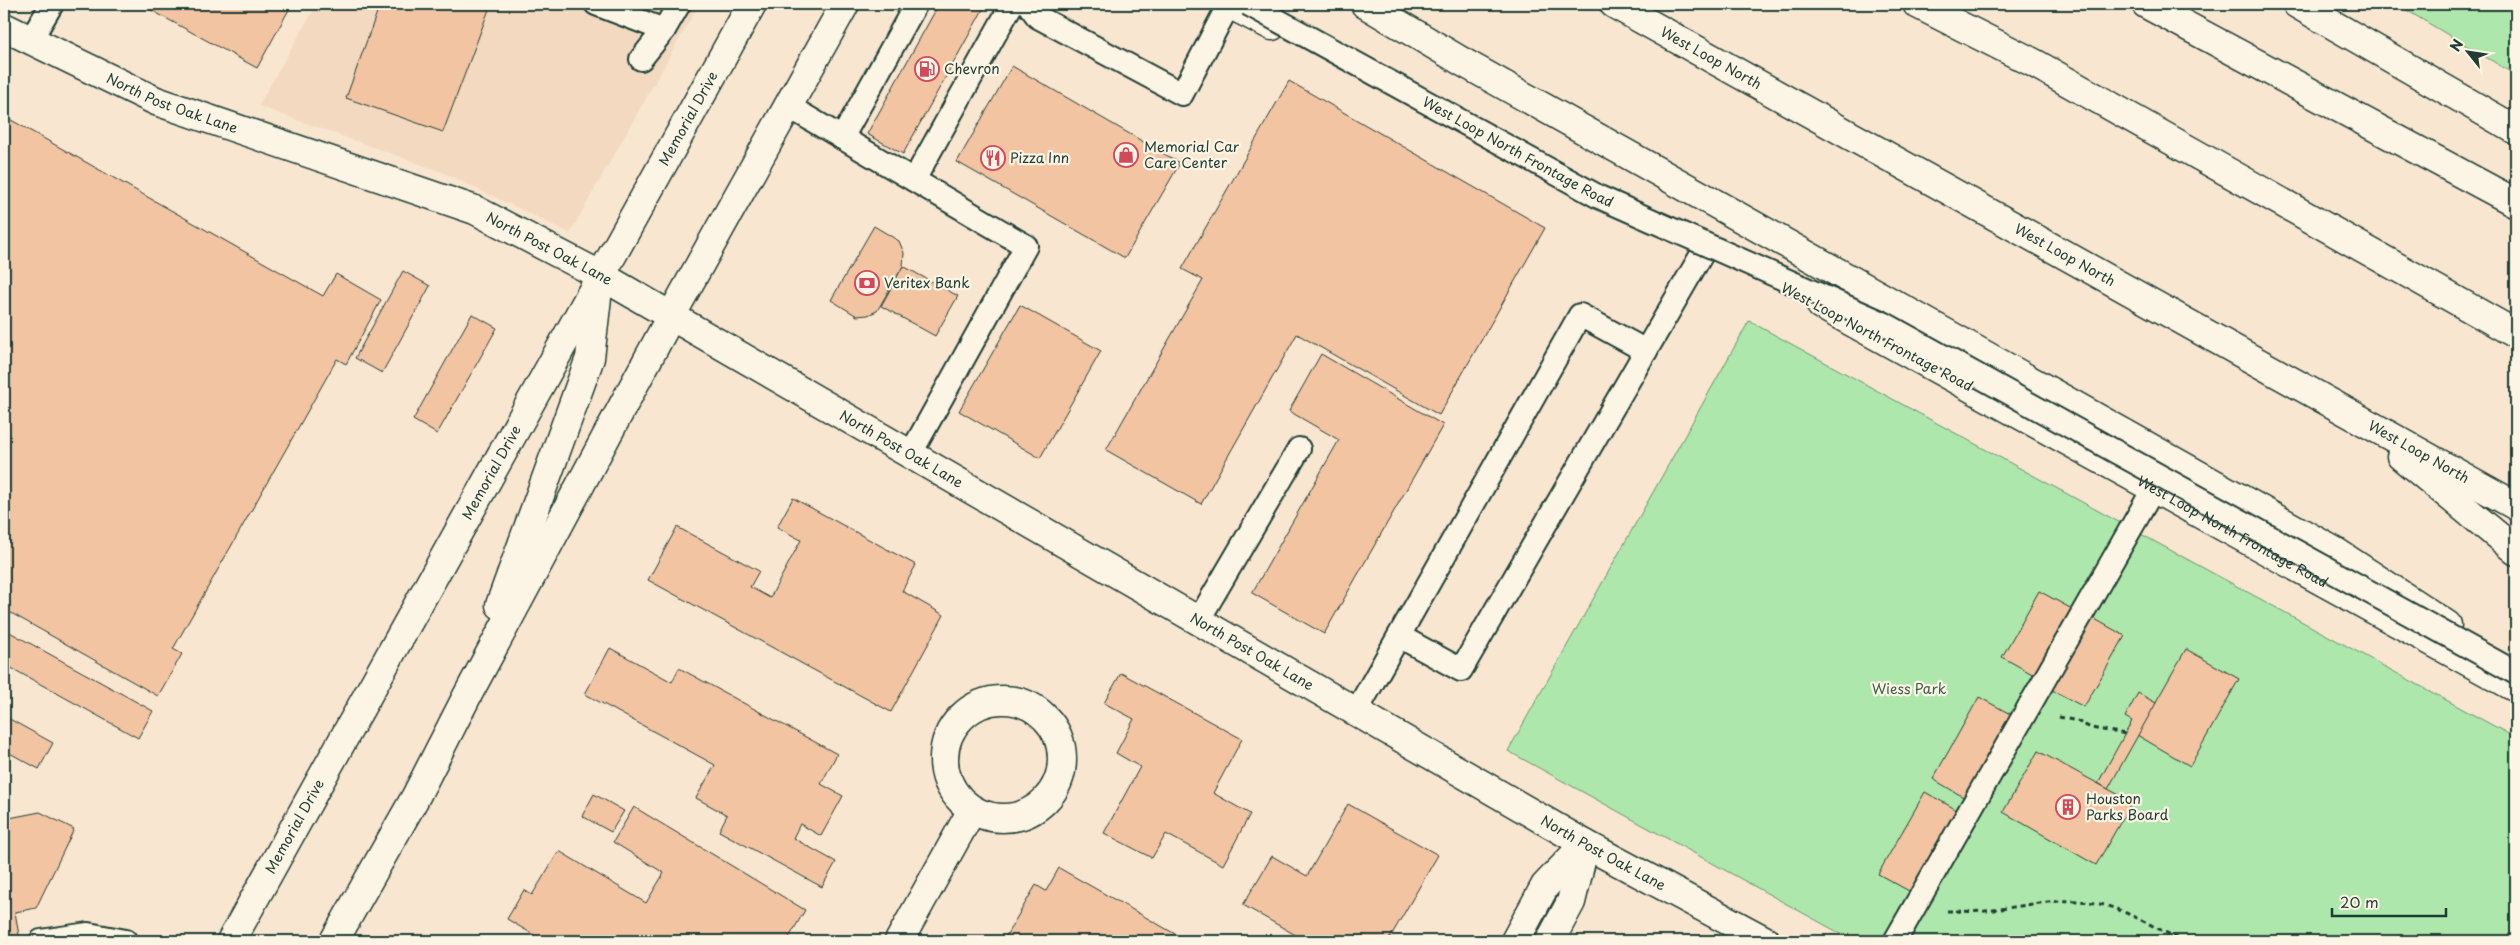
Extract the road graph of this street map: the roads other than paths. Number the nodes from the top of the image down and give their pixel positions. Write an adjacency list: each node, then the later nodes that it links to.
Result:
1 (52, 4): 19 (lane)
2 (596, 4): 18 (lane)
3 (679, 4): 18 (lane)
4 (752, 4): 28 (main road, Memorial Drive)
5 (845, 4): 22 (main road)
6 (916, 4): 24 (lane)
7 (1012, 4): 25 (lane)
8 (1028, 4): 9 (lane)
9 (1229, 4): 27 (main road, West Loop North Frontage Road)
10 (1248, 4): 40 (lane, bridge)
11 (1364, 4): 40 (main road)
12 (1614, 4): 32 (main road, West Loop North)
13 (1917, 4): 21 (main road)
14 (1945, 4): 21 (main road)
15 (2146, 4): 26 (main road)
16 (2297, 4): 23 (main road)
17 (4, 27): 19 (main road, North Post Oak Lane)
18 (664, 30): 20 (lane)
19 (30, 41): 28 (main road, North Post Oak Lane)
20 (640, 59)
21 (2034, 63): 30 (main road)
22 (788, 106): 24 (lane); 29 (main road)
23 (2516, 130)
24 (842, 138): 25 (lane)
25 (914, 180): 34 (lane)
26 (2516, 203)
27 (1706, 246): 31 (lane); 35 (main road, West Loop North Frontage Road)
28 (600, 276): 29 (main road, North Post Oak Lane); 42 (main road); 48 (main road, Memorial Drive)
29 (670, 318): 34 (main road, North Post Oak Lane); 42 (main road)
30 (2516, 334)
31 (1646, 351): 39 (lane); 39 (lane)
32 (2348, 412): 36 (main road, West Loop North); 37 (main road)
33 (1299, 449): 38 (lane)
34 (910, 455): 38 (main road, North Post Oak Lane)
35 (2154, 488): 41 (main road, West Loop North Frontage Road); 54 (lane)
36 (2516, 506)
37 (2516, 550)
38 (1198, 621): 43 (main road, North Post Oak Lane)
39 (1399, 636): 43 (lane)
40 (2516, 672)
41 (2516, 688)
42 (467, 696): 49 (main road)
43 (1356, 712): 45 (main road, North Post Oak Lane)
44 (972, 810): 44 (main road); 50 (main road)
45 (1586, 844): 51 (main road); 52 (main road); 53 (main road, North Post Oak Lane)
46 (41, 941): 47 (lane)
47 (126, 941)
48 (231, 941)
49 (334, 941)
50 (899, 941)
51 (1515, 941)
52 (1550, 941)
53 (1766, 941)
54 (1894, 941)

